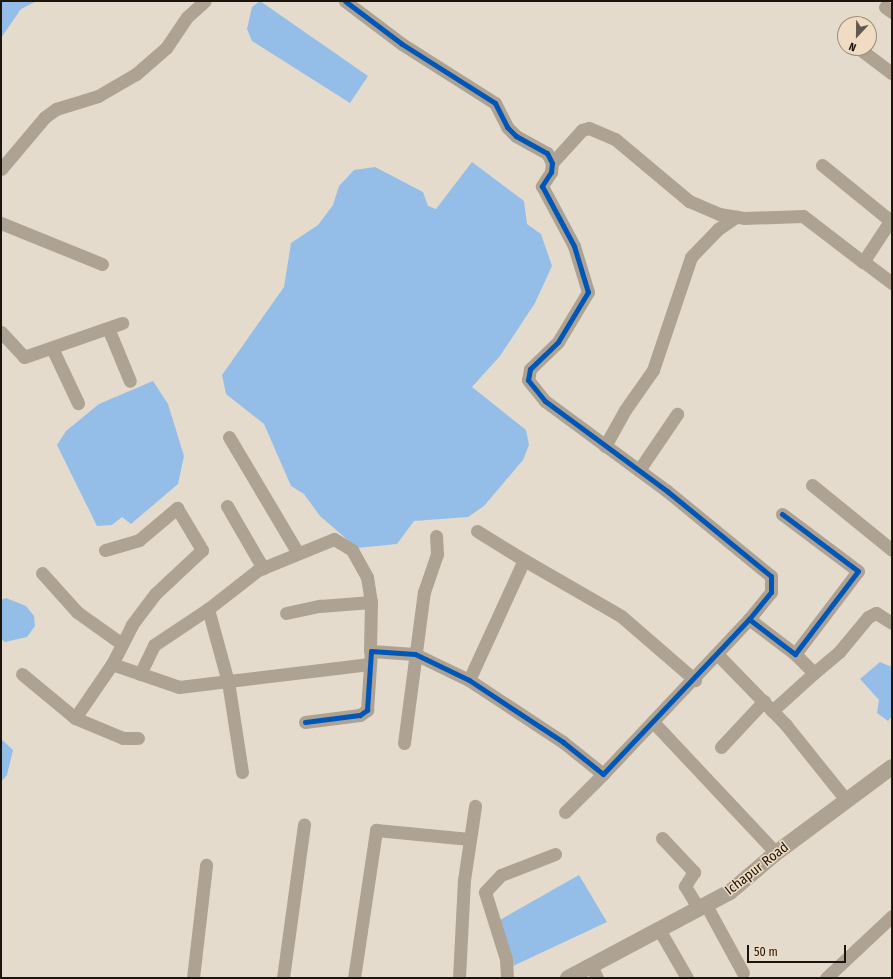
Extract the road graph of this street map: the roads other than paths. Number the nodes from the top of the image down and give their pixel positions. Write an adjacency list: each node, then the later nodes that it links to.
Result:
1 (205, 1): 6 (street)
2 (345, 1): 5 (street)
3 (869, 56): 4 (street)
4 (892, 73)
5 (552, 163): 8 (street); 22 (street)
6 (2, 165)
7 (822, 165): 9 (street)
8 (736, 217): 11 (street); 22 (street)
9 (891, 220): 11 (street)
10 (1, 223): 12 (street)
11 (864, 262): 13 (street)
12 (102, 264)
13 (892, 283)
14 (122, 323): 15 (street)
15 (108, 328): 17 (street); 18 (street)
16 (1, 332): 17 (street)
17 (52, 348): 19 (street)
18 (130, 381)
19 (78, 403)
20 (677, 414): 23 (street)
21 (229, 437): 31 (street)
22 (605, 446): 23 (street)
23 (639, 470): 38 (street)
24 (812, 485): 30 (street)
25 (227, 506): 33 (street)
26 (782, 514): 42 (street)
27 (478, 531): 32 (street)
28 (436, 536): 41 (street)
29 (105, 550): 40 (street)
30 (892, 550)
31 (298, 553): 33 (street); 35 (street)
32 (524, 560): 49 (street); 50 (street)
33 (263, 568): 36 (street)
34 (42, 573): 40 (street)
35 (371, 602): 37 (street); 44 (street)
36 (208, 609): 48 (street); 51 (street)
37 (286, 613)
38 (749, 619): 42 (street); 43 (street)
39 (892, 623): 46 (street)
40 (122, 644): 45 (street)
41 (415, 654): 44 (street); 49 (street); 57 (street)
42 (795, 654): 46 (street)
43 (718, 655): 50 (street); 52 (street)
44 (369, 657): 51 (street); 54 (street)
45 (112, 664): 48 (street); 53 (street)
46 (814, 673): 52 (street)
47 (22, 674): 53 (street)
48 (140, 674): 51 (street)
49 (469, 680): 61 (street)
50 (695, 680): 55 (street)
51 (228, 682): 60 (street)
52 (768, 706): 58 (street); 62 (street)
53 (75, 718): 56 (street)
54 (305, 722)
55 (654, 724): 61 (street); 68 (street)
56 (138, 738)
57 (404, 743)
58 (721, 747)
59 (892, 766): 62 (street, Ichapur Road)
60 (242, 772)
61 (603, 774): 64 (street)
62 (846, 800): 68 (street, Ichapur Road)
63 (475, 806): 67 (street)
64 (565, 812)
65 (304, 824): 77 (street)
66 (662, 838): 71 (street)
67 (470, 839): 78 (street); 79 (street)
68 (776, 853): 71 (street, Ichapur Road)
69 (555, 854): 80 (street)
70 (206, 865): 76 (street)
71 (703, 907): 73 (street, Ichapur Road); 75 (street)
72 (892, 916): 83 (street)
73 (660, 931): 74 (street, Ichapur Road); 82 (street)
74 (594, 972): 81 (street, Ichapur Road)
75 (743, 973)
76 (193, 978)
77 (283, 978)
78 (354, 978)
79 (459, 978)
80 (507, 978)
81 (568, 978)
82 (687, 978)
83 (826, 978)

